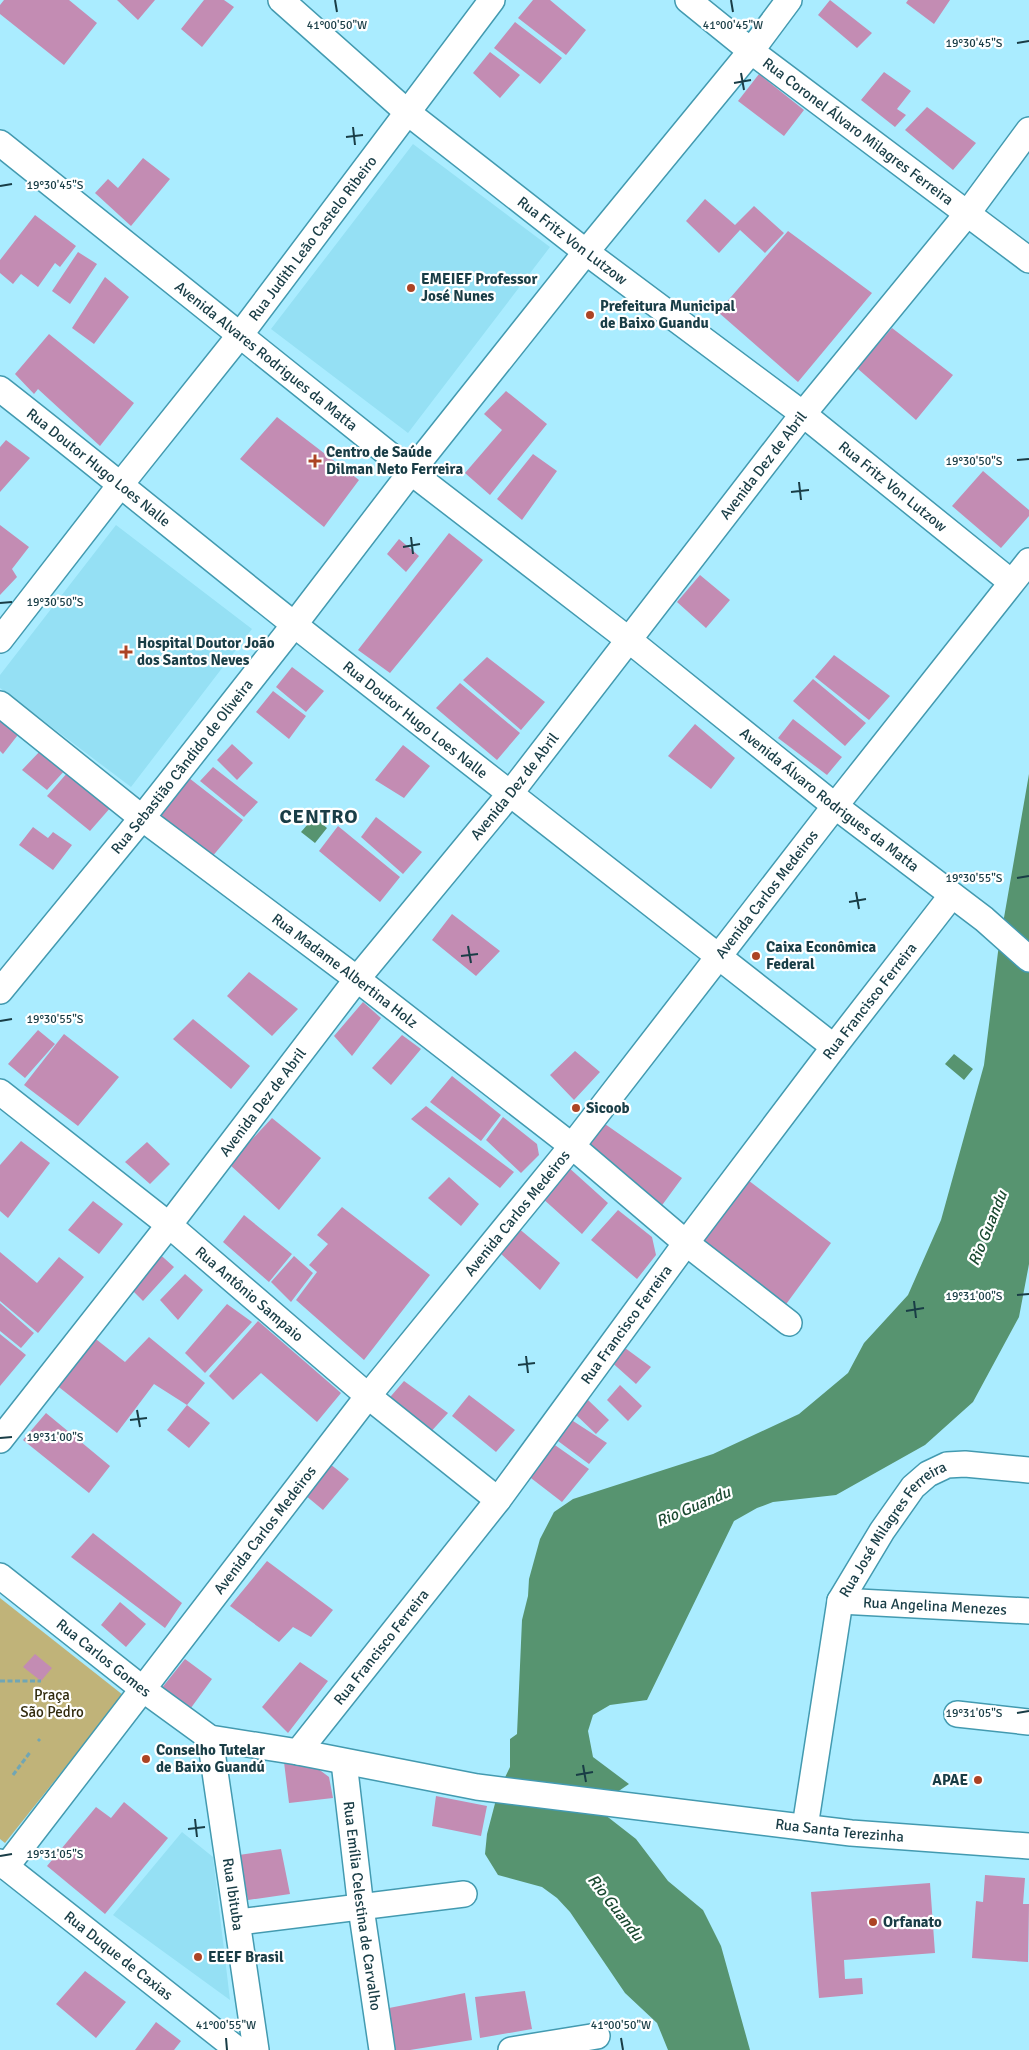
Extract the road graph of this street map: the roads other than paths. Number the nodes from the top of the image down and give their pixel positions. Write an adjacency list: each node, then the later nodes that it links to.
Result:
1 (281, 0): 6 (street, Rua Fritz Von Lutzow)
2 (492, 0): 6 (street, Rua Judith Leão Castelo Ribeiro)
3 (688, 0): 5 (street, Rua Coronel Álvaro Milagres Ferreira)
4 (789, 0): 5 (street, Rua Sebastião Cândido de Oliveira)
5 (751, 51): 9 (street, Rua Coronel Álvaro Milagres Ferreira); 10 (street, Rua Sebastião Cândido de Oliveira)
6 (407, 112): 10 (street, Rua Fritz Von Lutzow); 12 (street, Rua Judith Leão Castelo Ribeiro)
7 (1029, 130): 9 (street, Avenida Dez de Abril)
8 (0, 143): 12 (street, Avenida Alvares Rodrigues da Matta)
9 (967, 214): 11 (street, Rua Coronel Álvaro Milagres Ferreira); 14 (street, Avenida Dez de Abril)
10 (586, 252): 14 (street, Rua Fritz Von Lutzow); 15 (street, Rua Sebastião Cândido de Oliveira)
11 (1029, 260)
12 (240, 334): 15 (street, Avenida Alvares Rodrigues da Matta); 16 (street, Rua Judith Leão Castelo Ribeiro)
13 (0, 389): 16 (street, Rua Doutor Hugo Loes Nalle)
14 (803, 414): 18 (street, Rua Fritz Von Lutzow); 21 (street, Avenida Dez de Abril)
15 (411, 472): 19 (street, Rua Sebastião Cândido de Oliveira); 21 (street, Avenida Alvares Rodrigues da Matta)
16 (121, 484): 19 (street, Rua Doutor Hugo Loes Nalle); 20 (street, Rua Judith Leão Castelo Ribeiro)
17 (1029, 561): 18 (street, Avenida Carlos Medeiros)
18 (1011, 582): 24 (street, Avenida Carlos Medeiros)
19 (294, 625): 23 (street, Rua Doutor Hugo Loes Nalle); 25 (street, Rua Sebastião Cândido de Oliveira)
20 (0, 640)
21 (629, 640): 23 (street, Avenida Dez de Abril); 24 (street, Avenida Álvaro Rodrigues da Matta)
22 (0, 704): 25 (street, Rua Madame Albertina Holz)
23 (509, 794): 27 (street, Rua Doutor Hugo Loes Nalle); 29 (street, Avenida Dez de Abril)
24 (835, 806): 26 (street, Avenida Álvaro Rodrigues da Matta); 27 (street, Avenida Carlos Medeiros)
25 (142, 818): 29 (street, Rua Madame Albertina Holz); 30 (street, Rua Sebastião Cândido de Oliveira)
26 (952, 895): 28 (street, Avenida Álvaro Rodrigues da Matta); 31 (street, Rua Francisco Ferreira)
27 (720, 956): 31 (street, Rua Doutor Hugo Loes Nalle); 33 (street, Avenida Carlos Medeiros)
28 (1029, 958)
29 (357, 979): 33 (street, Rua Madame Albertina Holz); 34 (street, Avenida Dez de Abril)
30 (0, 991)
31 (834, 1047): 35 (street, Rua Francisco Ferreira)
32 (0, 1092): 34 (street, Rua Antônio Sampaio)
33 (572, 1146): 35 (street, Rua Madame Albertina Holz); 37 (street, Avenida Carlos Medeiros)
34 (169, 1225): 37 (street, Rua Antônio Sampaio); 38 (street, Avenida Dez de Abril)
35 (686, 1243): 36 (street, Rua Madame Albertina Holz); 40 (street, Rua Francisco Ferreira)
36 (789, 1323)
37 (368, 1396): 40 (street, Rua Antônio Sampaio); 44 (street, Avenida Carlos Medeiros)
38 (0, 1440)
39 (1029, 1470): 42 (street, Rua José Milagres Ferreira)
40 (498, 1500): 48 (street, Rua Francisco Ferreira)
41 (0, 1576): 44 (street, Rua Carlos Gomes)
42 (840, 1601): 43 (street, Rua Angelina Menezes); 50 (street, Rua José Milagres Ferreira)
43 (1029, 1612)
44 (144, 1690): 47 (street, Rua Carlos Gomes); 52 (street, Avenida Carlos Medeiros)
45 (957, 1714): 46 (street)
46 (1029, 1722)
47 (210, 1738): 48 (street, Rua Santa Terezinha); 55 (street, Rua Ibituba)
48 (298, 1752): 49 (street, Rua Santa Terezinha)
49 (344, 1762): 50 (street, Rua Santa Terezinha); 54 (street, Rua Emília Celestina de Carvalho)
50 (805, 1827): 51 (street, Rua Santa Terezinha)
51 (1029, 1846)
52 (3, 1864): 57 (street, Rua Duque de Caxias)
53 (464, 1894): 54 (street)
54 (361, 1908): 55 (street); 59 (street, Rua Emília Celestina de Carvalho)
55 (239, 1922): 58 (street, Rua Ibituba)
56 (597, 2036): 60 (street)
57 (238, 2050)
58 (256, 2050)
59 (382, 2050)
60 (510, 2050)

